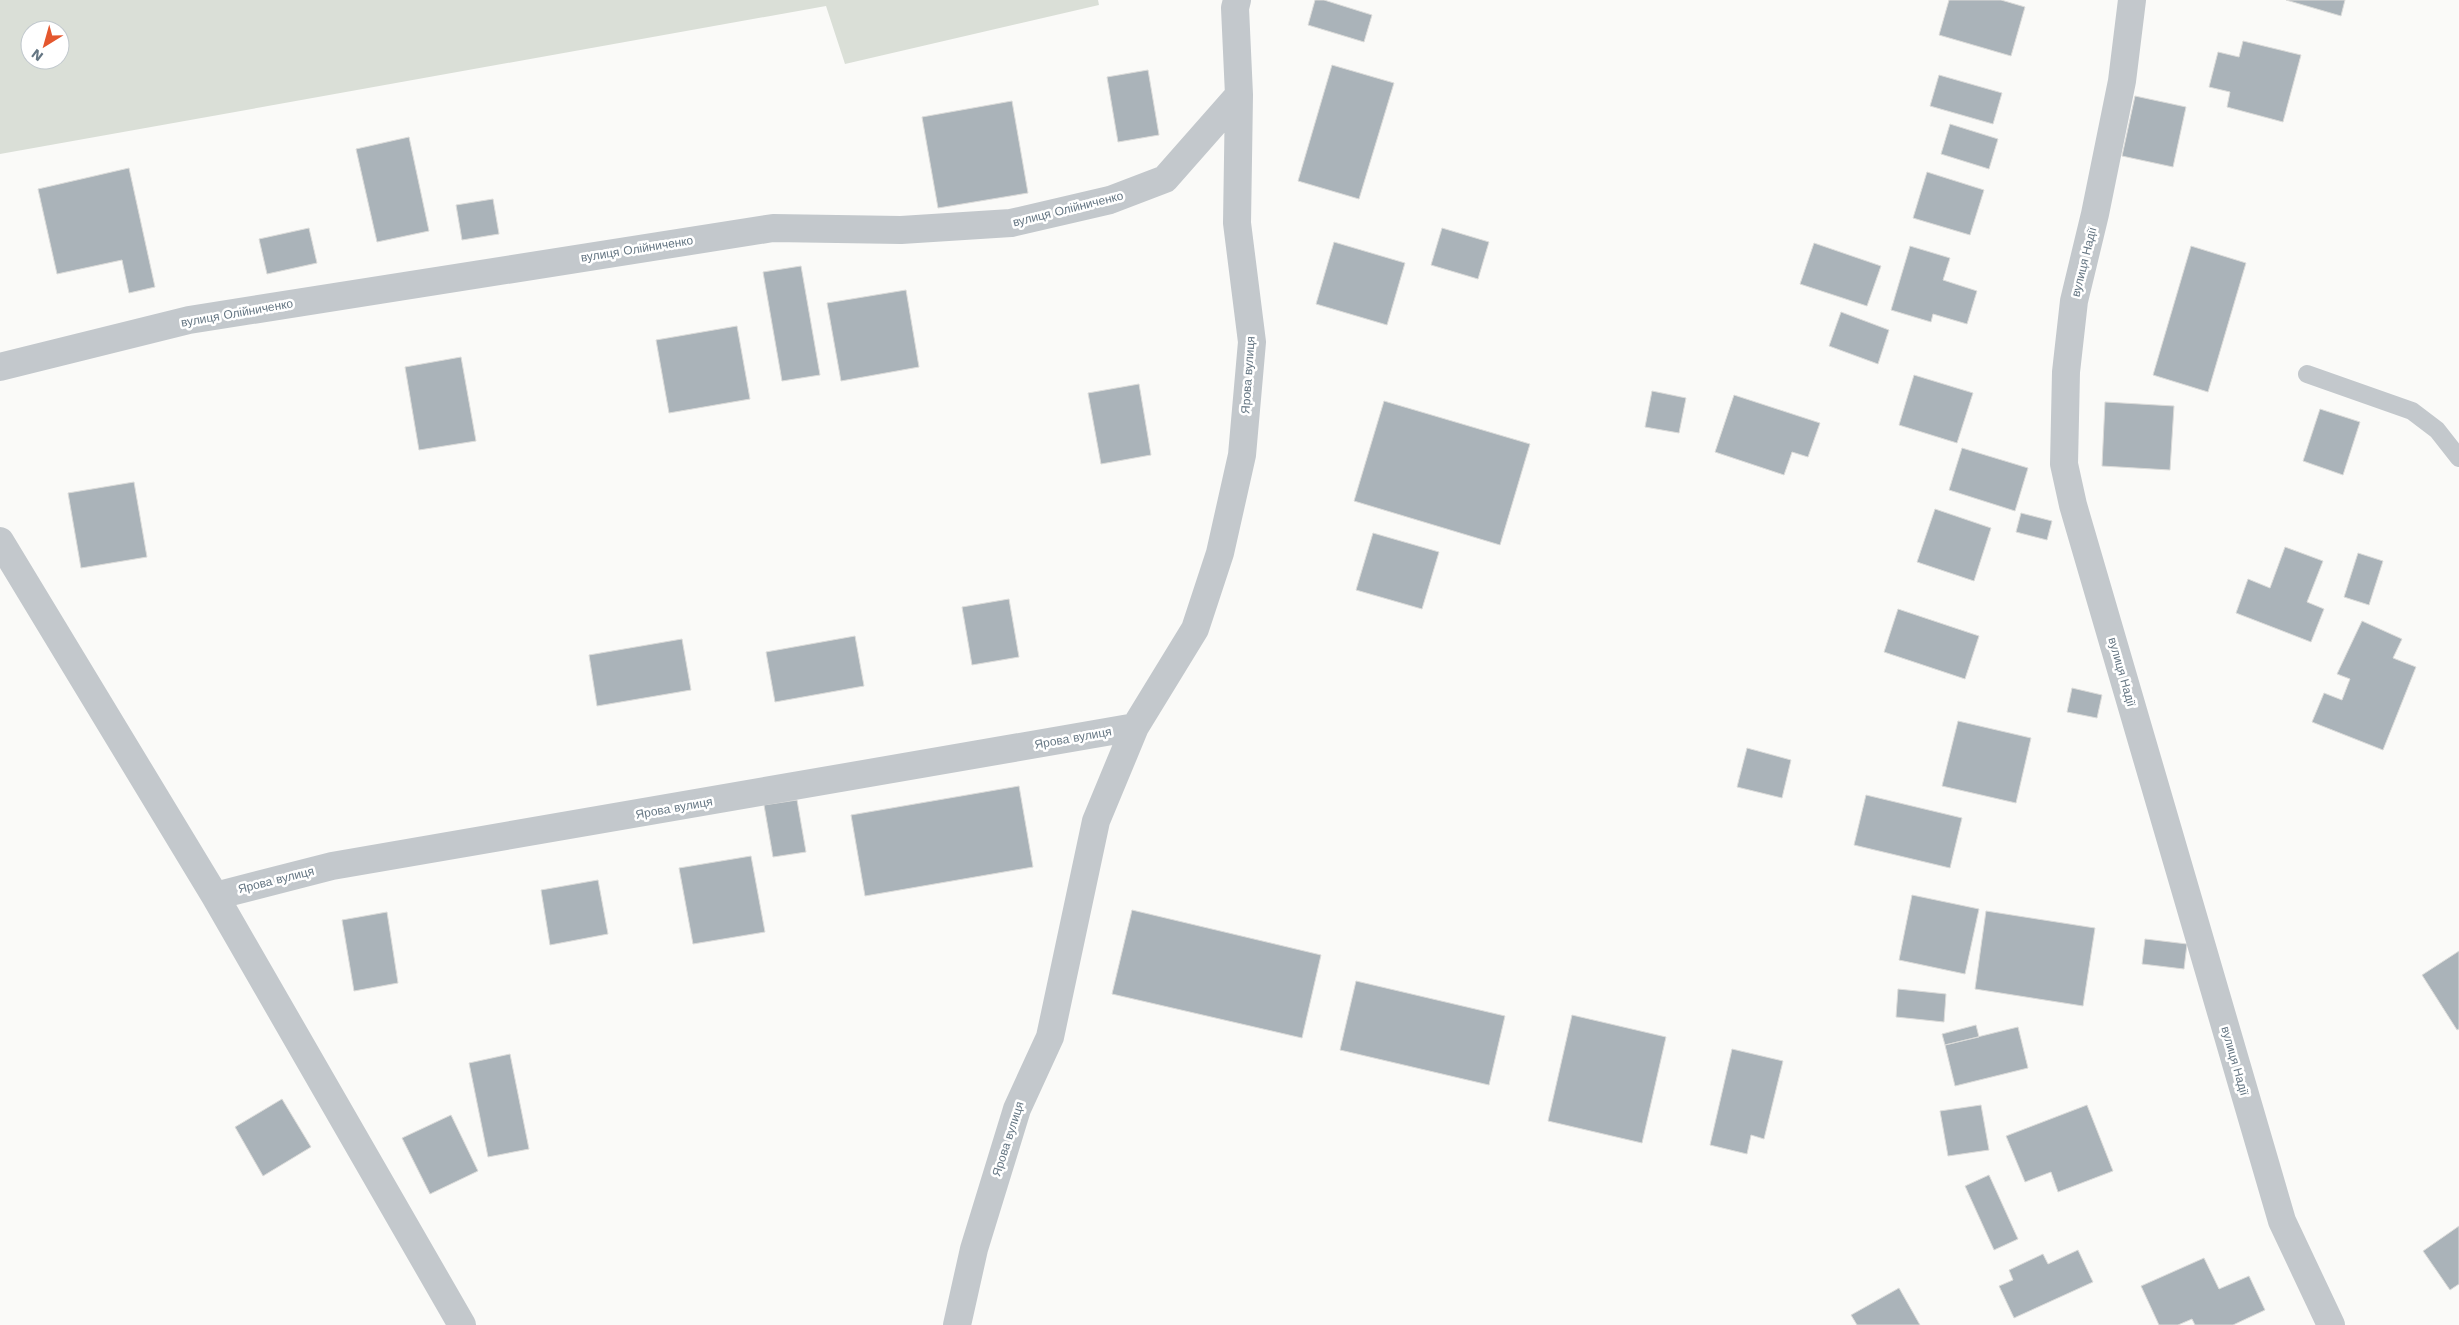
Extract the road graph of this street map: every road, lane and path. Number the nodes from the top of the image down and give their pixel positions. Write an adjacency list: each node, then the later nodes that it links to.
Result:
1 (1237, 0): 3 (street, Ярова вулиця)
2 (2132, 0): 12 (street, вулиця Надії)
3 (1239, 95): 4 (street, вулиця Олійниченко); 8 (street, Ярова вулиця)
4 (0, 367)
5 (2307, 374): 6 (lane)
6 (2459, 458)
7 (0, 541): 9 (street)
8 (1135, 727): 9 (street, Ярова вулиця); 11 (street, Ярова вулиця)
9 (215, 896): 10 (street)
10 (462, 1325)
11 (958, 1325)
12 (2331, 1325)

